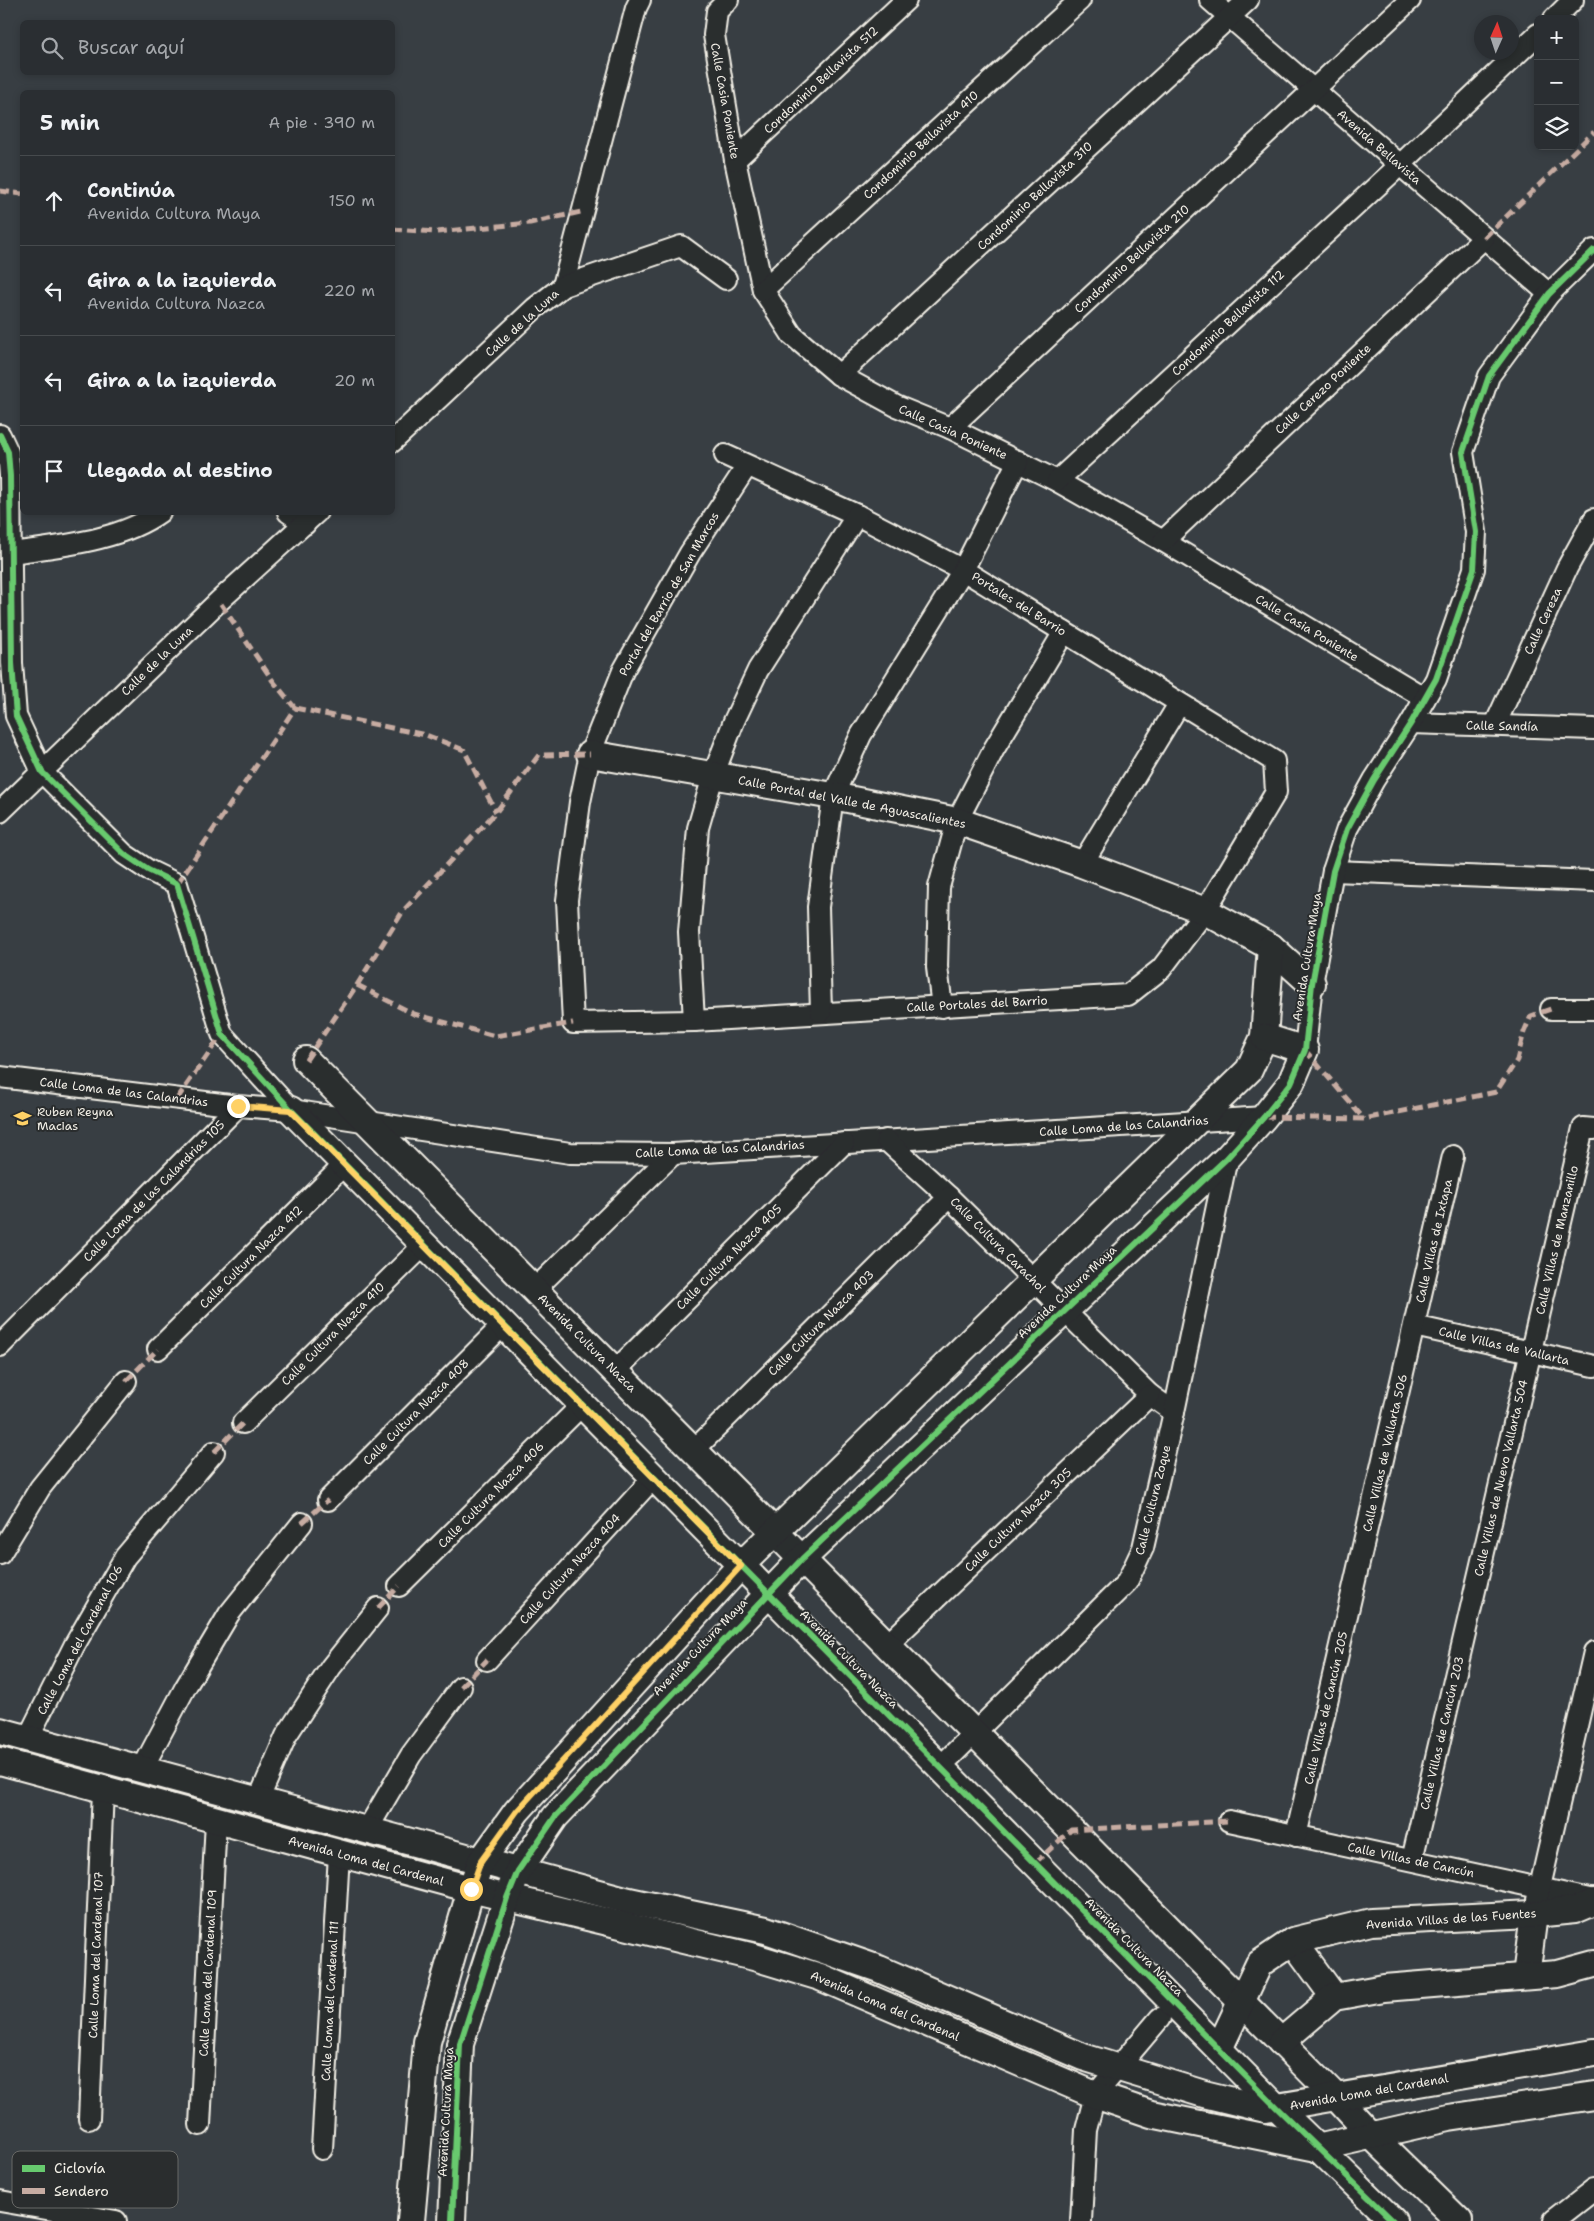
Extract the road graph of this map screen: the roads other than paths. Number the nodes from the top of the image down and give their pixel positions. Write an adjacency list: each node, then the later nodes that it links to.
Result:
1 (640, 0): 18 (street)
2 (728, 0): 13 (street, Calle Casia Poniente)
3 (906, 0): 13 (street, Condominio Bellavista 512)
4 (1080, 0): 19 (street, Condominio Bellavista 410)
5 (1210, 0): 10 (street, Avenida Bellavista)
6 (1248, 0): 10 (street, Condominio Bellavista 310)
7 (1410, 0): 12 (street, Condominio Bellavista 210)
8 (1573, 0): 9 (street)
9 (1558, 15)
10 (1230, 17): 12 (street, Avenida Bellavista); 21 (street, Condominio Bellavista 310)
11 (1534, 38): 14 (street, Condominio Bellavista 112)
12 (1314, 90): 14 (street, Avenida Bellavista); 22 (street, Condominio Bellavista 210)
13 (735, 160): 19 (street, Calle Casia Poniente)
14 (1400, 165): 15 (street, Avenida Bellavista); 28 (street, Condominio Bellavista 112)
15 (1484, 238): 20 (street, Avenida Bellavista); 33 (street, Calle Cerezo Poniente)
16 (1594, 250): 20 (street, Avenida Cultura Maya)
17 (726, 278): 18 (street, Calle de la Luna)
18 (563, 286): 24 (street, Calle de la Luna)
19 (763, 290): 21 (street, Calle Casia Poniente)
20 (1549, 294): 37 (street, Avenida Cultura Maya)
21 (839, 375): 22 (street, Calle Casia Poniente)
22 (950, 428): 26 (street, Calle Casia Poniente)
23 (0, 435): 34 (street)
24 (395, 439)
25 (725, 455): 27 (street, Portales del Barrio)
26 (1018, 461): 28 (street, Calle Casia Poniente); 35 (street)
27 (747, 466): 30 (street, Portales del Barrio); 42 (street, Portal del Barrio de San Marcos)
28 (1057, 481): 33 (street, Calle Casia Poniente)
29 (156, 515): 34 (street)
30 (857, 515): 35 (street, Portales del Barrio); 44 (street)
31 (303, 516): 43 (street, Calle de la Luna)
32 (1594, 519): 40 (street, Calle Cereza)
33 (1163, 541): 37 (street, Calle Casia Poniente)
34 (12, 553): 43 (street)
35 (963, 570): 36 (street, Portales del Barrio); 46 (street)
36 (1064, 632): 38 (street, Portales del Barrio); 48 (street)
37 (1425, 698): 39 (street, Avenida Cultura Maya)
38 (1179, 704): 45 (street, Portales del Barrio); 49 (street)
39 (1411, 723): 40 (street, Calle Sandía); 50 (street, Avenida Cultura Maya)
40 (1495, 724): 41 (street, Calle Sandía)
41 (1594, 729)
42 (590, 754): 44 (street, Calle Portal del Valle de Aguascalientes); 60 (street, Portal del Barrio de San Marcos)
43 (42, 772): 47 (street, Calle de la Luna); 66 (street)
44 (713, 776): 46 (street, Calle Portal del Valle de Aguascalientes); 59 (street)
45 (1276, 792): 52 (street, Calle Portales del Barrio)
46 (833, 796): 48 (street, Calle Portal del Valle de Aguascalientes); 58 (street)
47 (0, 812)
48 (957, 821): 49 (street, Calle Portal del Valle de Aguascalientes); 55 (street)
49 (1082, 864): 52 (street, Calle Portal del Valle de Aguascalientes)
50 (1333, 871): 51 (street); 54 (street, Avenida Cultura Maya)
51 (1594, 881)
52 (1205, 911): 53 (street, Calle Portal del Valle de Aguascalientes); 55 (street, Calle Portales del Barrio)
53 (1271, 947): 54 (street, Calle Portal del Valle de Aguascalientes); 61 (street, Avenida Cultura Maya)
54 (1312, 984): 62 (street, Avenida Cultura Maya)
55 (942, 1007): 58 (street, Calle Portales del Barrio)
56 (1551, 1009): 57 (street)
57 (1594, 1009)
58 (821, 1012): 59 (street, Calle Portales del Barrio)
59 (694, 1021): 60 (street, Calle Portales del Barrio)
60 (573, 1023)
61 (1264, 1037): 62 (street); 68 (street, Avenida Cultura Maya)
62 (1304, 1050): 67 (street, Avenida Cultura Maya)
63 (306, 1060): 69 (street, Avenida Cultura Nazca)
64 (0, 1077): 65 (street, Calle Loma de las Calandrias)
65 (238, 1106): 66 (street, Calle Loma de las Calandrias); 84 (street, Calle Loma de las Calandrias 105)
66 (290, 1110): 69 (street, Calle Loma de las Calandrias); 76 (street, Avenida Cultura Nazca)
67 (1264, 1117): 68 (street, Calle Loma de las Calandrias); 75 (street, Avenida Cultura Maya)
68 (1194, 1121): 71 (street, Calle Loma de las Calandrias); 79 (street, Avenida Cultura Maya)
69 (369, 1124): 73 (street, Calle Loma de las Calandrias); 80 (street, Avenida Cultura Nazca)
70 (1588, 1129): 86 (street, Calle Villas de Manzanillo)
71 (886, 1140): 72 (street, Calle Loma de las Calandrias); 77 (street, Calle Cultura Carachol)
72 (844, 1143): 73 (street, Calle Loma de las Calandrias); 88 (street, Calle Cultura Nazca 405)
73 (672, 1154): 80 (street)
74 (1453, 1156): 83 (street, Calle Villas de Ixtapa)
75 (1227, 1158): 81 (street, Avenida Cultura Maya); 92 (street, Calle Cultura Zoque)
76 (344, 1165): 78 (street, Avenida Cultura Nazca); 85 (street, Calle Cultura Nazca 412)
77 (949, 1197): 79 (street, Calle Cultura Carachol); 94 (street, Calle Cultura Nazca 403)
78 (424, 1245): 82 (street, Avenida Cultura Nazca); 93 (street, Calle Cultura Nazca 410)
79 (1034, 1279): 81 (street, Calle Cultura Carachol); 99 (street, Avenida Cultura Maya)
80 (534, 1290): 88 (street, Avenida Cultura Nazca)
81 (1064, 1310): 90 (street, Calle Cultura Carachol); 101 (street, Avenida Cultura Maya)
82 (503, 1325): 91 (street, Avenida Cultura Nazca); 97 (street, Calle Cultura Nazca 408)
83 (1414, 1326): 86 (street, Calle Villas de Vallarta); 103 (street, Calle Villas de Vallarta 506)
84 (0, 1346)
85 (158, 1349)
86 (1531, 1352): 87 (street, Calle Villas de Vallarta); 106 (street, Calle Villas de Nuevo Vallarta 504)
87 (1594, 1366)
88 (615, 1371): 94 (street, Avenida Cultura Nazca)
89 (126, 1381): 100 (street)
90 (1150, 1395): 92 (street, Calle Cultura Carachol); 108 (street, Calle Cultura Nazca 305)
91 (582, 1405): 96 (street, Avenida Cultura Nazca); 104 (street, Calle Cultura Nazca 406)
92 (1174, 1412): 113 (street, Calle Cultura Zoque)
93 (243, 1424)
94 (694, 1450): 99 (street, Avenida Cultura Nazca)
95 (214, 1452): 114 (street, Calle Loma del Cardenal 106)
96 (654, 1478): 102 (street, Avenida Cultura Nazca); 110 (street, Calle Cultura Nazca 404)
97 (328, 1500)
98 (302, 1523): 117 (street)
99 (775, 1532): 101 (street, Avenida Cultura Nazca); 102 (street, Avenida Cultura Maya)
100 (0, 1554)
101 (802, 1559): 105 (street, Avenida Cultura Maya); 108 (street, Avenida Cultura Nazca)
102 (741, 1566): 105 (street, Avenida Cultura Nazca); 126 (street, Avenida Cultura Maya)
103 (1355, 1581): 123 (street, Calle Villas de Cancún 205)
104 (400, 1586)
105 (768, 1593): 116 (street, Avenida Cultura Nazca); 127 (street, Avenida Cultura Maya)
106 (1472, 1605): 125 (street, Calle Villas de Cancún 203)
107 (378, 1608): 119 (street)
108 (887, 1645): 113 (street, Avenida Cultura Nazca)
109 (1594, 1652): 128 (street)
110 (487, 1660)
111 (461, 1687): 122 (street)
112 (0, 1731): 114 (street, Avenida Loma del Cardenal)
113 (975, 1733): 116 (street, Calle Cultura Zoque); 141 (street, Avenida Cultura Nazca)
114 (28, 1738): 117 (street, Avenida Loma del Cardenal)
115 (0, 1761): 118 (street, Avenida Loma del Cardenal)
116 (940, 1767): 144 (street, Avenida Cultura Nazca)
117 (141, 1771): 119 (street, Avenida Loma del Cardenal)
118 (103, 1790): 120 (street, Avenida Loma del Cardenal); 151 (street, Calle Loma del Cardenal 107)
119 (258, 1802): 122 (street, Avenida Loma del Cardenal)
120 (216, 1821): 124 (street, Avenida Loma del Cardenal); 152 (street, Calle Loma del Cardenal 109)
121 (1229, 1821): 123 (street, Calle Villas de Cancún)
122 (367, 1830): 126 (street, Avenida Loma del Cardenal)
123 (1296, 1836): 125 (street, Calle Villas de Cancún)
124 (339, 1854): 129 (street, Avenida Loma del Cardenal); 154 (street, Calle Loma del Cardenal 111)
125 (1412, 1860): 128 (street, Calle Villas de Cancún)
126 (481, 1861): 127 (street, Avenida Loma del Cardenal); 129 (street, Avenida Cultura Maya)
127 (518, 1871): 130 (street, Avenida Cultura Maya); 133 (street, Avenida Loma del Cardenal)
128 (1540, 1888): 131 (street, Calle Villas de Cancún); 132 (street)
129 (471, 1889): 130 (street, Avenida Loma del Cardenal); 159 (street, Avenida Cultura Maya)
130 (506, 1898): 136 (street, Avenida Loma del Cardenal); 160 (street, Avenida Cultura Maya)
131 (1594, 1901): 132 (street, Avenida Villas de las Fuentes)
132 (1534, 1914): 134 (street, Avenida Villas de las Fuentes); 138 (street)
133 (766, 1930): 135 (street, Avenida Loma del Cardenal); 136 (street)
134 (1293, 1941): 140 (street); 141 (street, Avenida Villas de las Fuentes)
135 (831, 1953): 139 (street); 146 (street, Avenida Loma del Cardenal)
136 (754, 1957): 139 (street, Avenida Loma del Cardenal)
137 (1594, 1964): 138 (street)
138 (1526, 1976): 140 (street)
139 (820, 1977): 147 (street, Avenida Loma del Cardenal)
140 (1334, 1998): 143 (street)
141 (1240, 2001): 143 (street, Avenida Cultura Nazca); 144 (street, Avenida Villas de las Fuentes)
142 (1160, 2018): 146 (street)
143 (1281, 2042): 149 (street, Avenida Cultura Nazca)
144 (1219, 2049): 150 (street, Avenida Cultura Nazca)
145 (1594, 2053): 149 (street, Avenida Loma del Cardenal)
146 (1117, 2069): 147 (street); 150 (street, Avenida Loma del Cardenal)
147 (1095, 2095): 155 (street, Avenida Loma del Cardenal); 161 (street)
148 (1594, 2096): 153 (street, Avenida Loma del Cardenal)
149 (1337, 2098): 150 (street, Avenida Loma del Cardenal); 153 (street, Avenida Cultura Nazca)
150 (1277, 2108): 155 (street, Avenida Cultura Nazca)
151 (88, 2119)
152 (200, 2125)
153 (1372, 2136): 155 (street, Avenida Loma del Cardenal); 163 (street, Avenida Cultura Nazca)
154 (322, 2148)
155 (1317, 2148): 162 (street, Avenida Cultura Nazca)
156 (1594, 2190): 164 (street)
157 (41, 2208): 158 (street)
158 (116, 2221)
159 (411, 2221)
160 (452, 2221)
161 (1081, 2221)
162 (1393, 2221)
163 (1459, 2221)
164 (1554, 2221)

